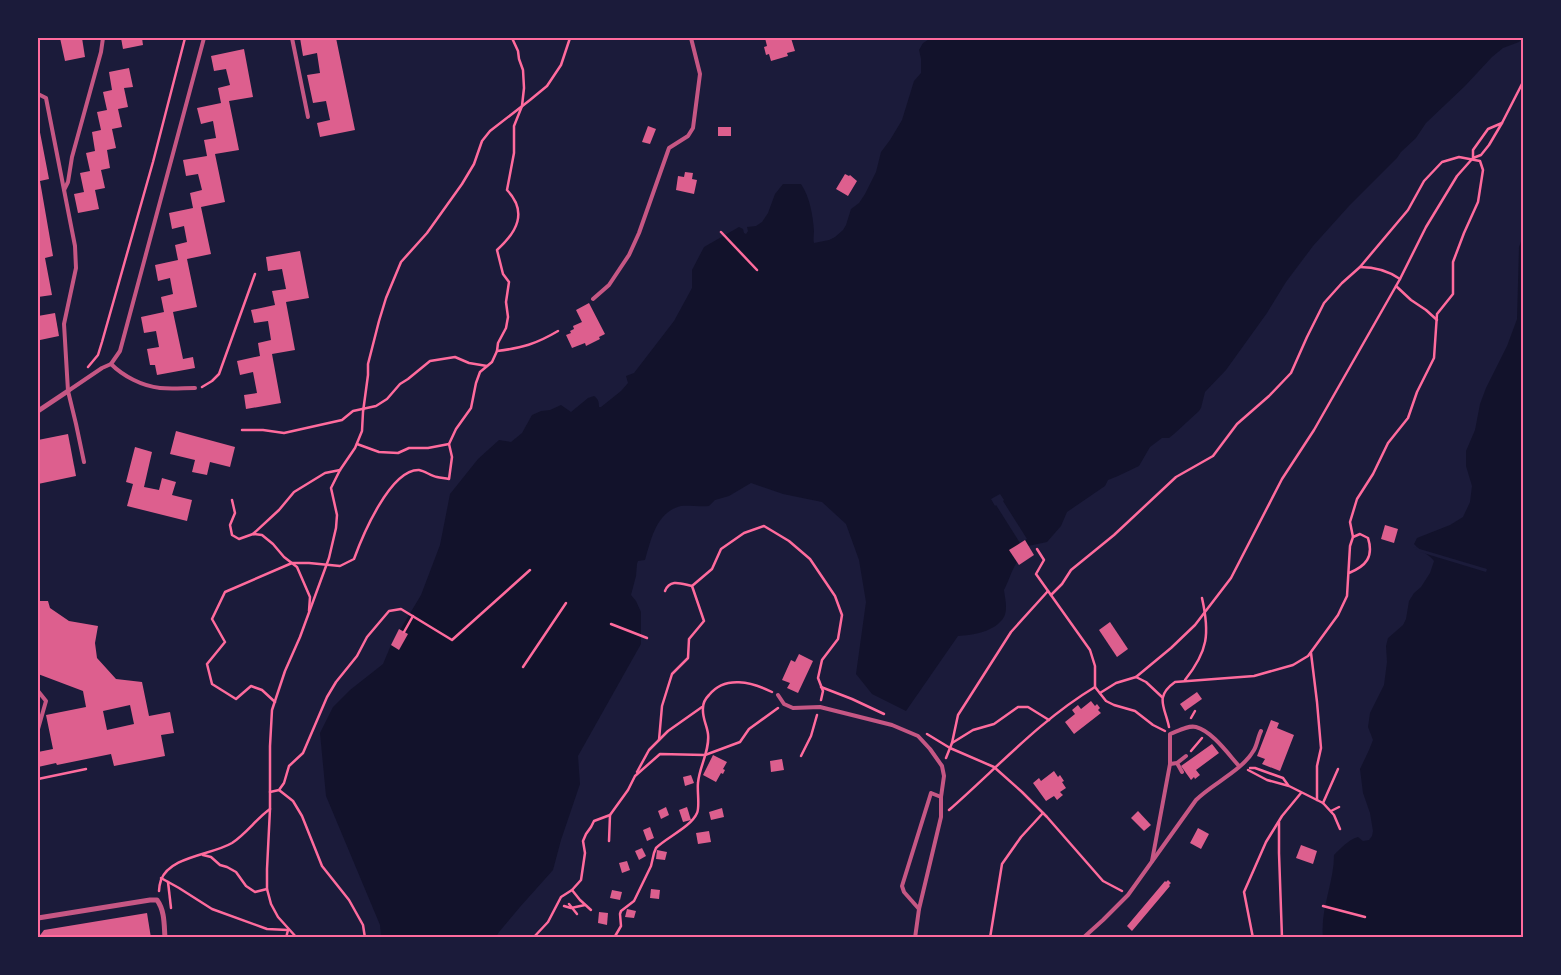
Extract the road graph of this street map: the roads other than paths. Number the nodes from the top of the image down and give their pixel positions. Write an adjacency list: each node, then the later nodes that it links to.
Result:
1 (103, 38): 7 (lane)
2 (204, 38): 9 (lane)
3 (292, 38): 6 (lane)
4 (691, 38): 8 (lane)
5 (38, 94): 7 (lane)
6 (308, 117)
7 (64, 190): 11 (lane)
8 (593, 300)
9 (111, 364): 10 (lane); 11 (lane)
10 (195, 388)
11 (68, 391): 12 (street); 13 (lane)
12 (38, 411)
13 (84, 462)
14 (38, 691): 16 (lane)
15 (778, 695): 23 (lane)
16 (38, 728)
17 (1261, 731): 21 (lane)
18 (1186, 756): 19 (lane)
19 (1177, 763): 20 (lane); 22 (lane)
20 (1170, 764): 21 (lane); 24 (lane)
21 (1240, 766): 24 (lane)
22 (1182, 772)
23 (941, 797): 25 (lane); 25 (lane)
24 (1151, 864): 29 (lane)
25 (919, 909): 28 (lane)
26 (38, 918): 27 (street)
27 (166, 938)
28 (915, 938)
29 (1083, 938)

